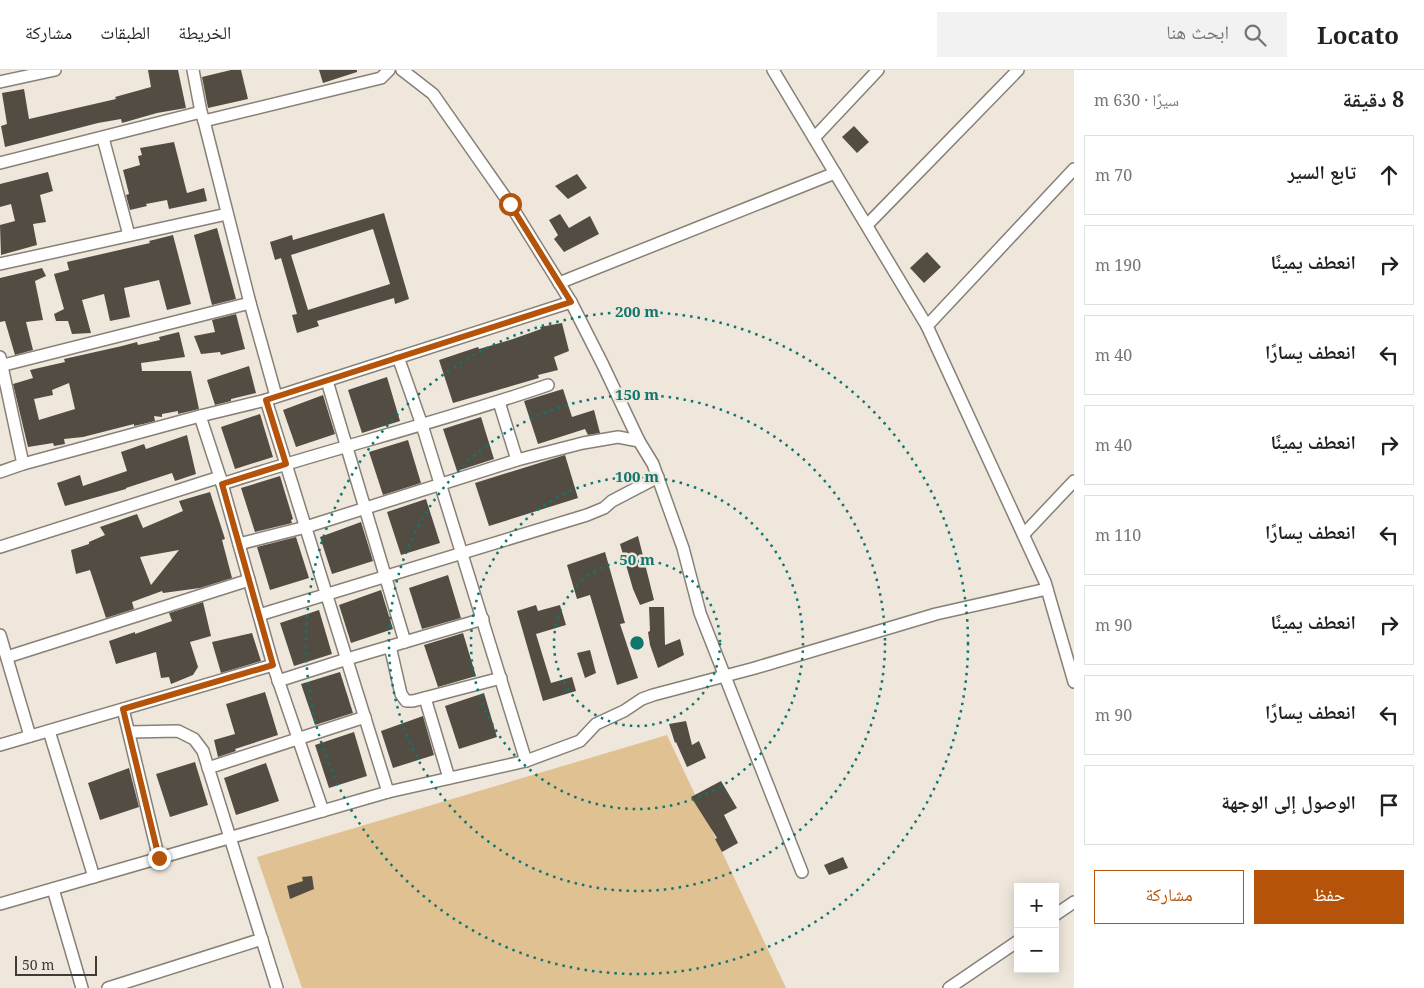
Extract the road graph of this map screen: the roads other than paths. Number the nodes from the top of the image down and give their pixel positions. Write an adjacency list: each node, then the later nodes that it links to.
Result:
1 (55, 70): 8 (street)
2 (193, 70): 9 (street)
3 (389, 70): 9 (street)
4 (402, 70): 19 (street)
5 (773, 70): 11 (street)
6 (878, 70): 11 (street)
7 (1018, 70): 16 (street)
8 (0, 82)
9 (203, 116): 10 (street); 15 (street)
10 (103, 138): 12 (street); 17 (street)
11 (814, 138): 14 (street)
12 (0, 163)
13 (1074, 169): 22 (street)
14 (835, 173): 16 (street); 19 (street)
15 (227, 214): 17 (street); 21 (street)
16 (867, 225): 22 (street)
17 (129, 235): 18 (street)
18 (0, 264)
19 (559, 284): 20 (street)
20 (571, 302): 23 (street); 31 (street)
21 (250, 303): 24 (street); 27 (street)
22 (927, 326): 43 (street)
23 (398, 357): 25 (street); 30 (street)
24 (1, 363): 34 (street)
25 (327, 381): 27 (street); 32 (street)
26 (548, 385): 28 (street)
27 (271, 398): 29 (street); 35 (street)
28 (499, 402): 30 (street); 33 (street)
29 (200, 416): 34 (street); 38 (street)
30 (422, 425): 32 (street); 40 (street)
31 (639, 441): 33 (street); 37 (street)
32 (346, 447): 35 (street); 41 (street)
33 (517, 460): 40 (street)
34 (22, 464): 36 (street)
35 (286, 464): 38 (street); 42 (street)
36 (0, 472)
37 (658, 478): 46 (street); 59 (street)
38 (221, 481): 44 (street); 45 (street)
39 (1074, 482): 43 (street)
40 (440, 483): 41 (street); 46 (street)
41 (365, 508): 42 (street); 47 (street)
42 (306, 526): 44 (street); 50 (street)
43 (1024, 534): 49 (street)
44 (239, 544): 48 (street)
45 (0, 547)
46 (462, 553): 47 (street); 52 (street)
47 (386, 576): 50 (street); 54 (street)
48 (249, 580): 51 (street); 56 (street)
49 (1048, 589): 59 (street); 62 (street)
50 (326, 593): 51 (street); 57 (street)
51 (259, 615): 58 (street)
52 (483, 618): 54 (street); 60 (street)
53 (0, 635): 56 (street)
54 (405, 642): 55 (street)
55 (390, 646): 57 (street); 63 (street)
56 (7, 658): 68 (street)
57 (347, 659): 61 (street); 65 (street)
58 (273, 665): 61 (street); 64 (street)
59 (724, 675): 71 (street); 78 (street)
60 (501, 678): 63 (street); 71 (street)
61 (278, 681): 69 (street)
62 (1074, 682)
63 (425, 698): 73 (street)
64 (123, 709): 66 (street); 67 (street)
65 (365, 717): 69 (street); 74 (street)
66 (49, 730): 68 (street); 79 (street)
67 (129, 732): 72 (street); 77 (street)
68 (30, 736): 70 (street)
69 (298, 739): 72 (street); 75 (street)
70 (0, 745)
71 (526, 761): 73 (street)
72 (208, 768): 76 (street)
73 (449, 778): 74 (street)
74 (388, 792): 75 (street)
75 (323, 811): 76 (street)
76 (229, 838): 77 (street); 84 (street)
77 (159, 858): 79 (street)
78 (802, 872)
79 (94, 877): 80 (street)
80 (54, 889): 82 (street); 86 (street)
81 (1074, 902): 83 (street)
82 (0, 904)
83 (1059, 912)
84 (262, 939): 87 (street); 88 (street)
85 (1014, 944): 89 (street)
86 (82, 988)
87 (108, 988)
88 (278, 988)
89 (949, 988)

